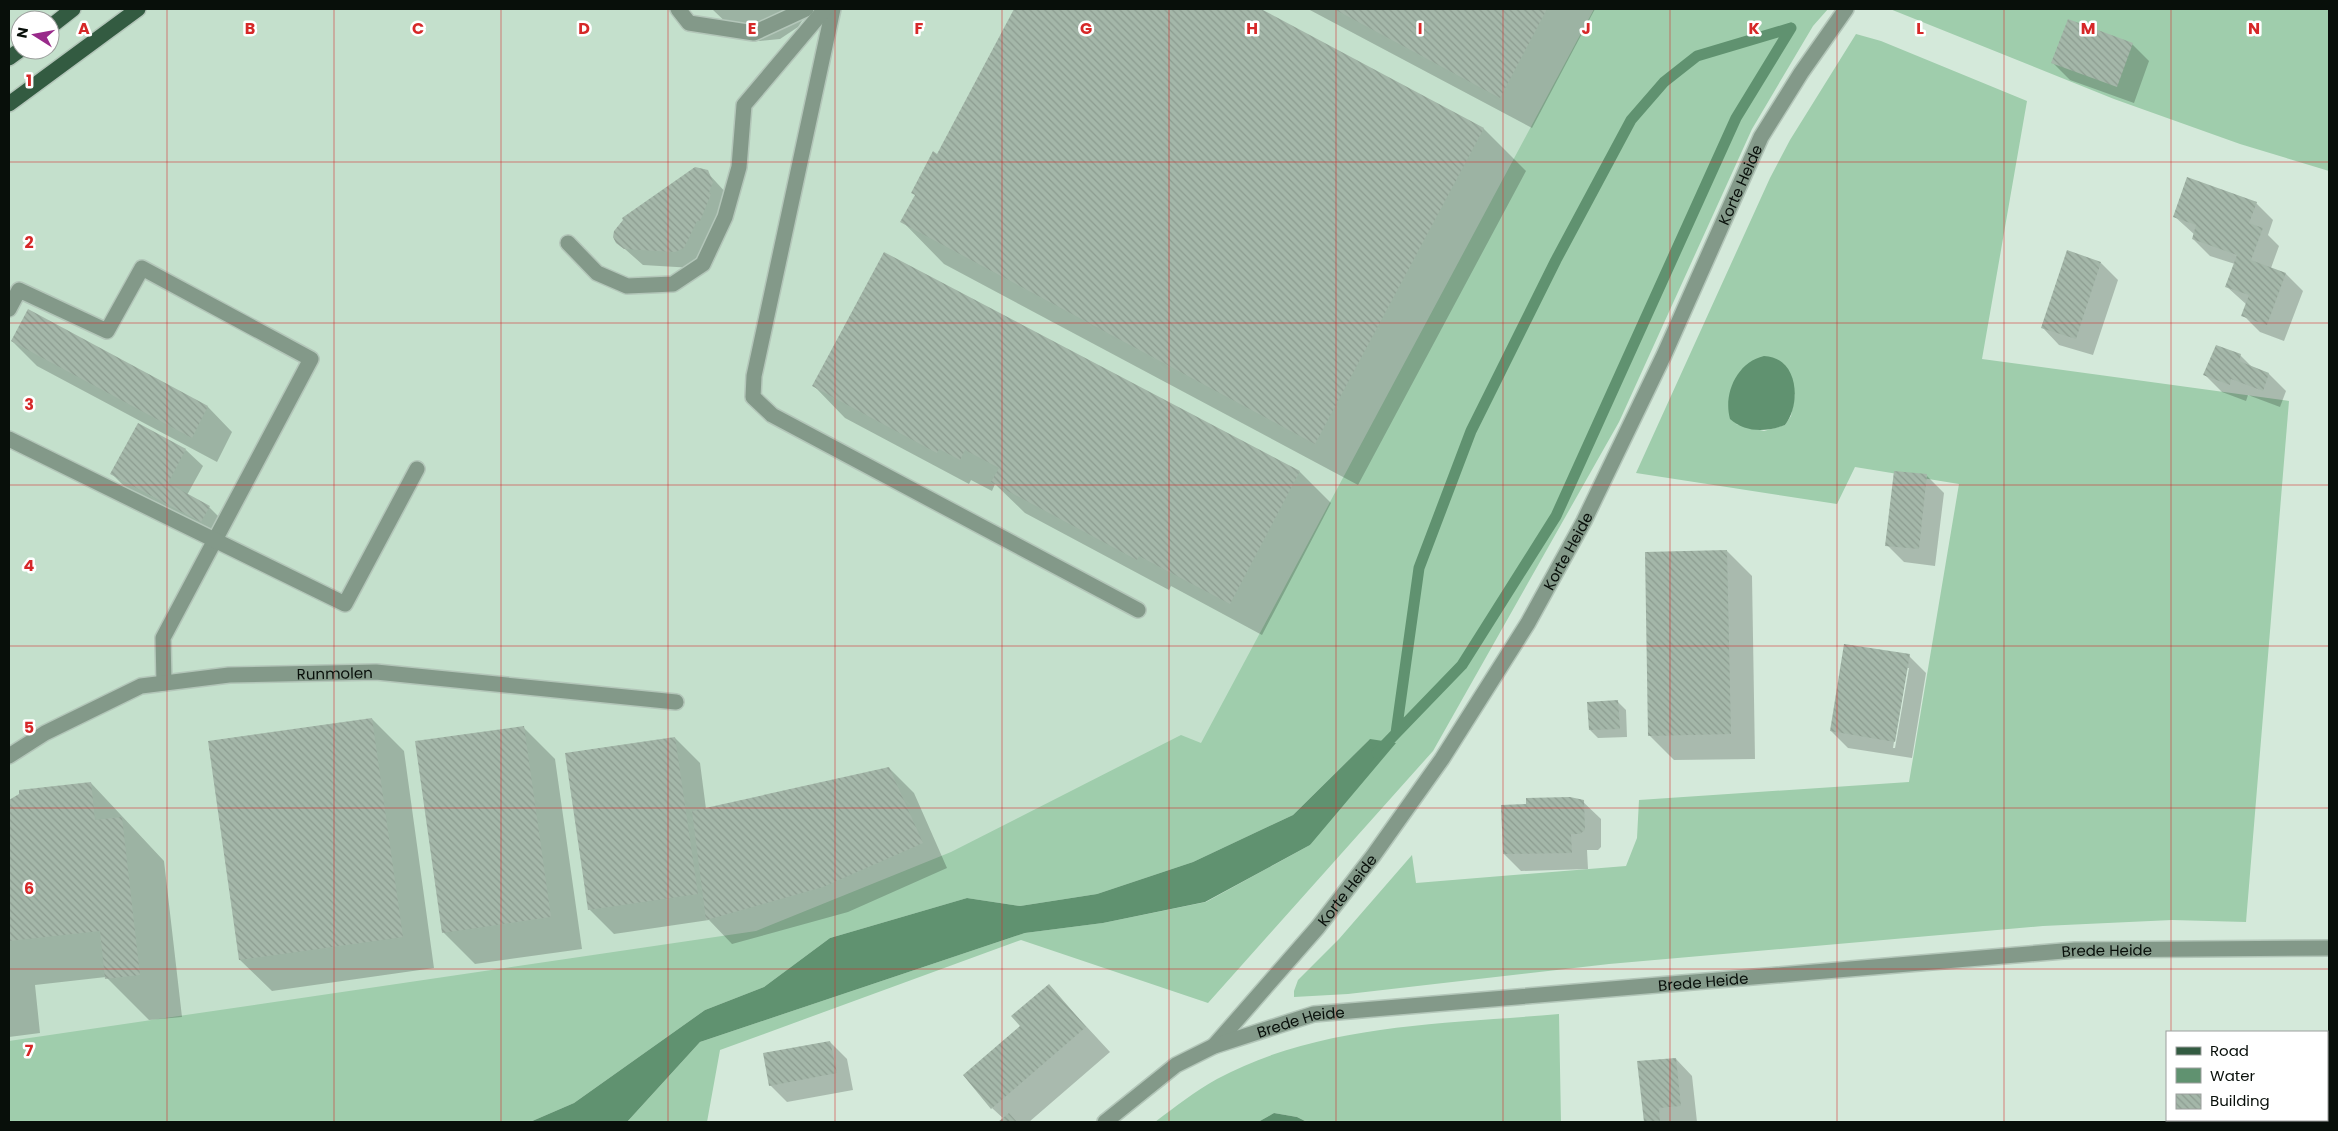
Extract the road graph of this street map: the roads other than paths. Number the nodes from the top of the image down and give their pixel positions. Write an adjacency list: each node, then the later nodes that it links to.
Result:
1 (73, 9): 8 (main road)
2 (138, 9): 9 (main road)
3 (678, 9): 4 (street)
4 (806, 9)
5 (825, 9): 10 (street)
6 (833, 9): 15 (street)
7 (1846, 9): 20 (street, Korte Heide)
8 (60, 19)
9 (9, 104)
10 (568, 243)
11 (9, 308): 14 (street)
12 (9, 438): 14 (street)
13 (417, 468): 14 (street)
14 (214, 540): 16 (street)
15 (1138, 610)
16 (164, 683): 17 (street, Runmolen); 18 (street, Runmolen)
17 (676, 702)
18 (9, 756)
19 (2329, 948): 20 (street, Brede Heide)
20 (1214, 1046): 21 (street, Brede Heide)
21 (1105, 1122)

